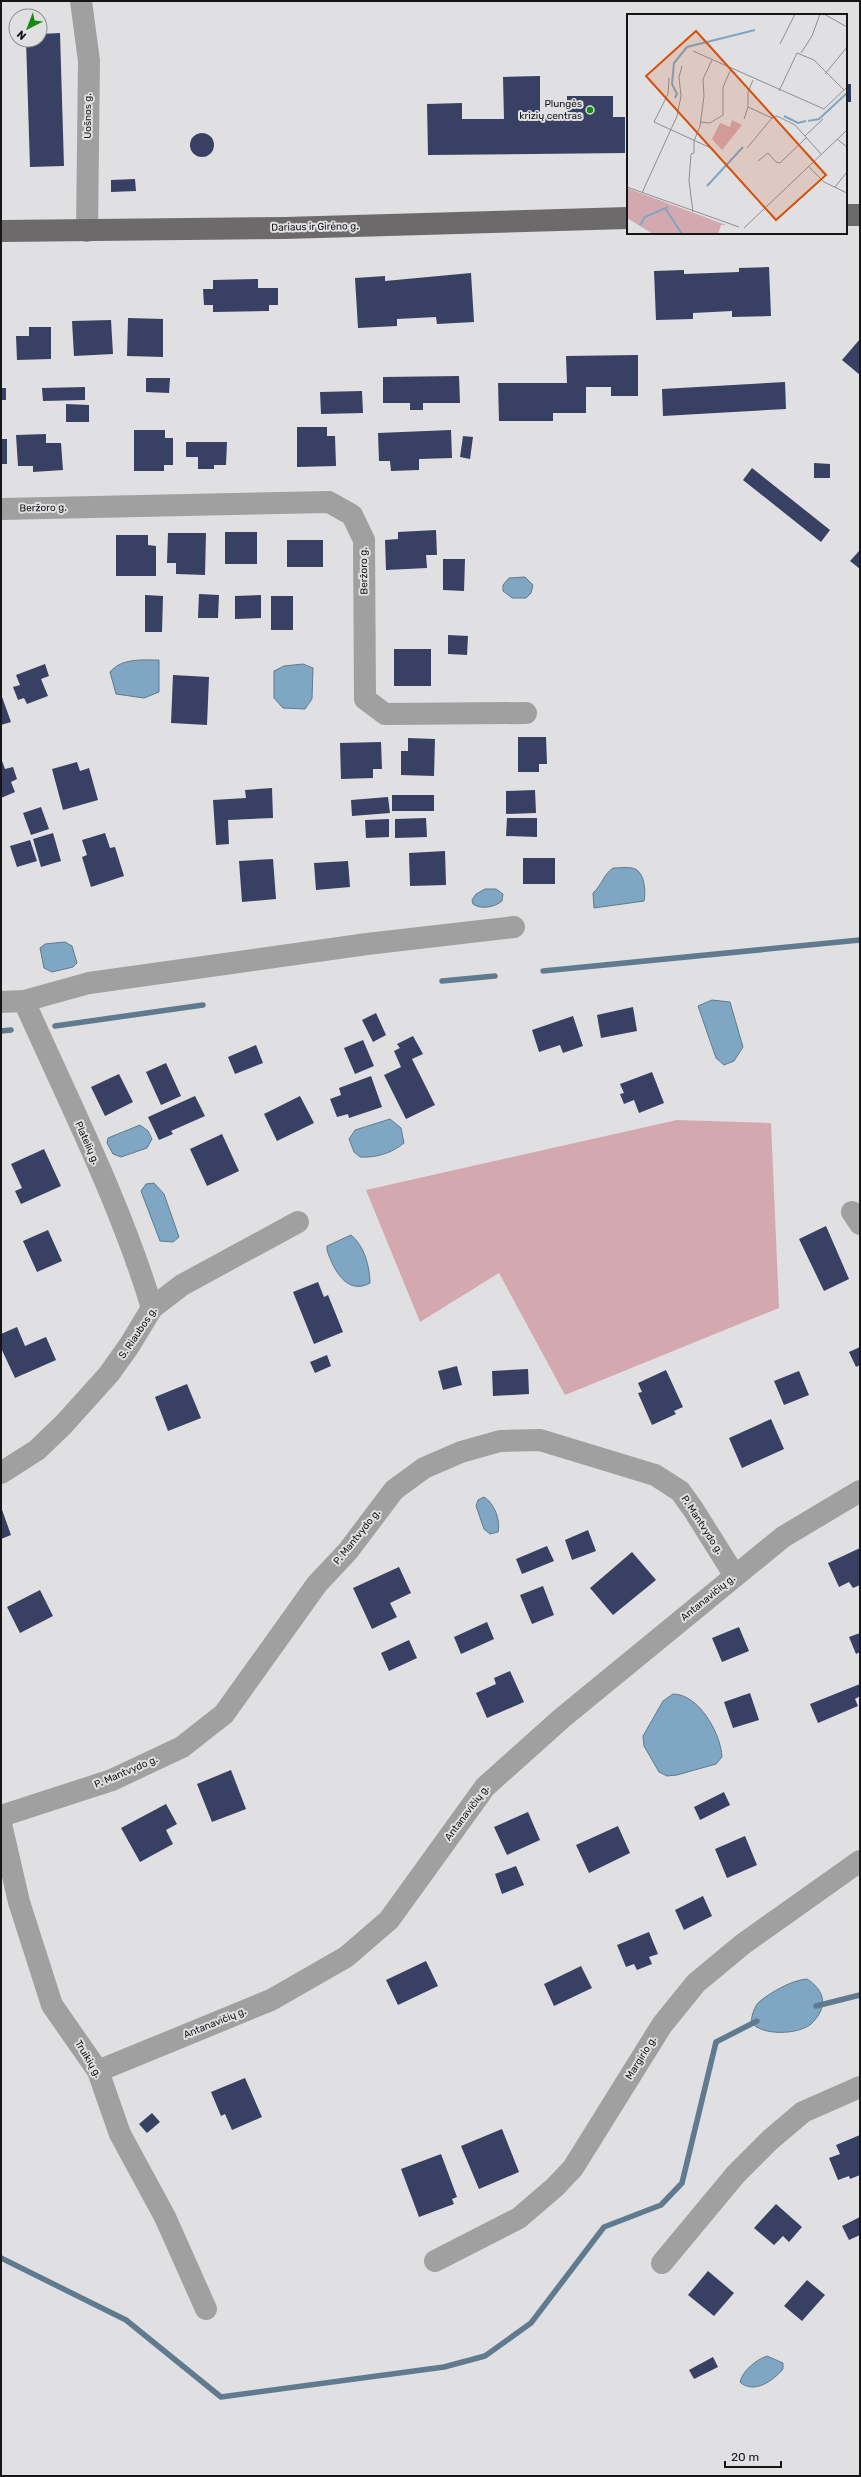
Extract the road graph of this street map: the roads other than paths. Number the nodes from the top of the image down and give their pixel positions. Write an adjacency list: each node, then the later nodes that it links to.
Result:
1 (81, 1): 6 (street, Uošnos g.)
2 (847, 215): 3 (main road)
3 (860, 215)
4 (627, 218): 6 (main road, Dariaus ir Girėno g.)
5 (1, 231): 6 (main road, Dariaus ir Girėno g.)
6 (87, 231)
7 (1, 509): 8 (street, Beržoro g.)
8 (526, 713)
9 (514, 927): 10 (street)
10 (24, 1001): 11 (street); 13 (street, Platelių g.)
11 (1, 1002)
12 (298, 1222): 13 (street, S. Riaubos g.)
13 (152, 1308): 14 (street, S. Riaubos g.)
14 (1, 1473)
15 (860, 1491): 16 (street, Antanavičių g.)
16 (735, 1576): 17 (street, P. Mantvydo g.); 20 (street, Antanavičių g.)
17 (1, 1816)
18 (1, 1824): 20 (street, Truikių g.)
19 (860, 1861): 22 (street, Margirio g.)
20 (98, 2071): 24 (street, Truikių g.)
21 (860, 2087): 23 (street)
22 (435, 2261)
23 (662, 2263)
24 (206, 2309)

